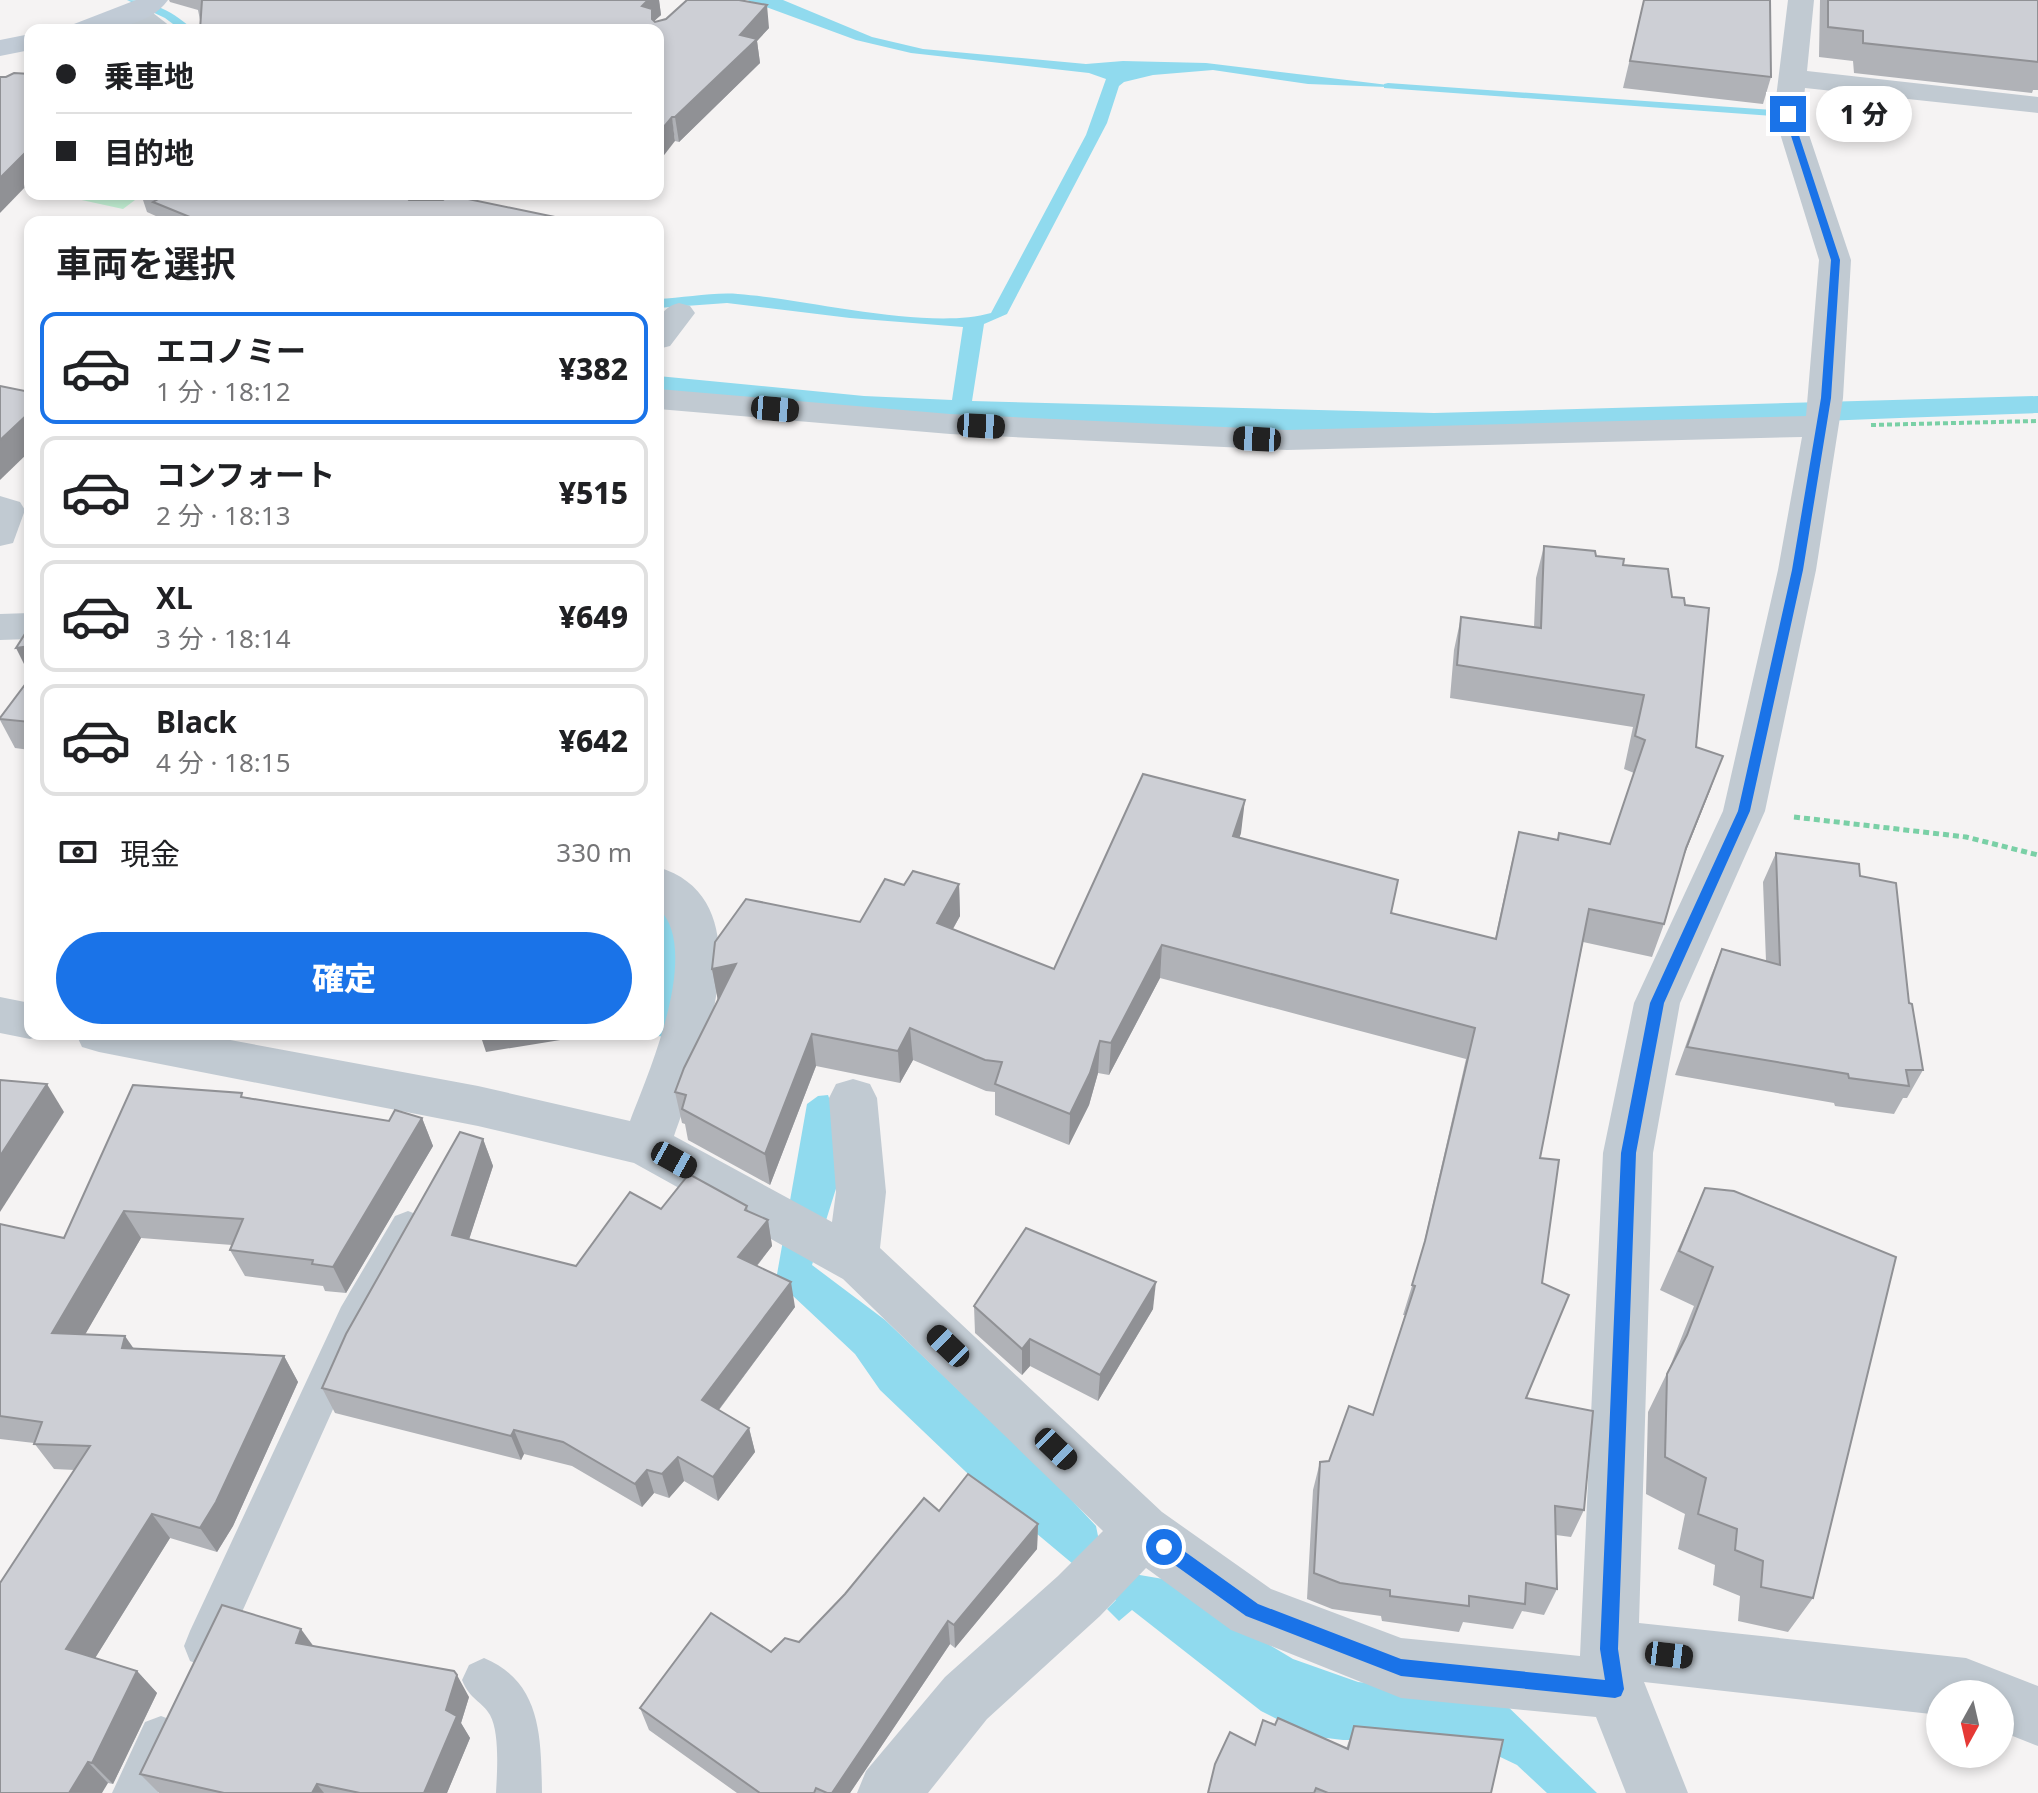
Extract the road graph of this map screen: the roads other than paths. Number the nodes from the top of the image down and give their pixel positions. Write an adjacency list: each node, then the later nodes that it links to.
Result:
1 (1801, 0): 6 (street)
2 (145, 18): 3 (street)
3 (114, 24)
4 (24, 43): 5 (street)
5 (0, 48)
6 (1794, 78): 7 (street); 13 (street)
7 (2038, 105)
8 (457, 200): 9 (street)
9 (437, 216)
10 (679, 313): 11 (street)
11 (664, 332)
12 (664, 400): 13 (street)
13 (1823, 416): 27 (street)
14 (0, 507): 15 (street)
15 (0, 535)
16 (24, 626): 17 (street)
17 (0, 627)
18 (664, 889): 23 (street)
19 (0, 1015): 20 (street)
20 (24, 1020)
21 (125, 1040): 23 (street)
22 (853, 1098): 25 (street)
23 (646, 1145): 25 (street)
24 (423, 1199): 32 (lane)
25 (820, 1241): 26 (street)
26 (1134, 1540): 27 (street); 34 (street)
27 (1612, 1669): 29 (street); 35 (street)
28 (484, 1680): 33 (lane)
29 (1926, 1686)
30 (2014, 1707): 31 (street)
31 (2038, 1716)
32 (135, 1793)
33 (519, 1793)
34 (888, 1793)
35 (1657, 1793)

